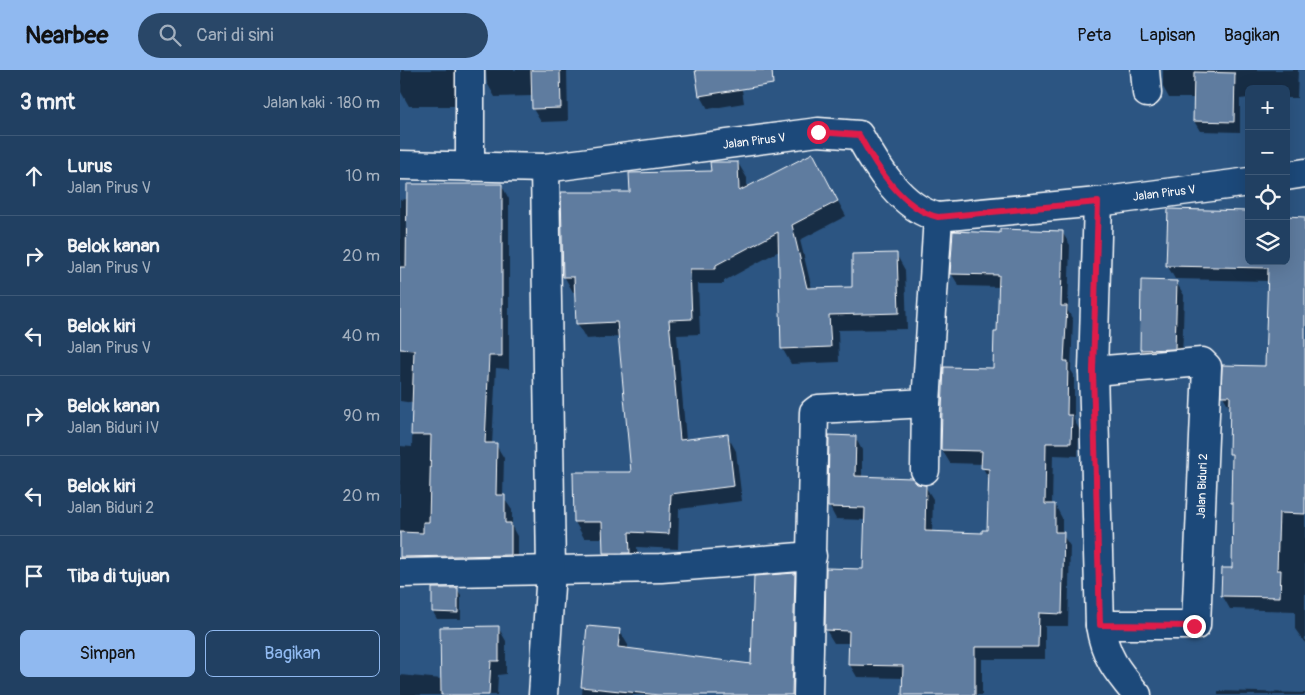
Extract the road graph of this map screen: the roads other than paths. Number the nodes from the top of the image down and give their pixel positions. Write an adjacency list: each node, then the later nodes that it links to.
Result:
1 (470, 70): 3 (street)
2 (400, 165): 3 (street, Jalan Pirus V)
3 (470, 167): 4 (street, Jalan Pirus V)
4 (545, 168): 9 (street, Jalan Pirus V); 14 (street)
5 (1305, 173): 6 (street)
6 (1290, 175)
7 (1245, 183): 8 (street, Jalan Pirus V)
8 (1098, 202): 9 (street, Jalan Pirus V); 10 (street)
9 (938, 217): 11 (street)
10 (1093, 371): 16 (street); 16 (street, Jalan Biduri 2)
11 (926, 403): 12 (street); 13 (street)
12 (925, 470)
13 (812, 556): 14 (street); 18 (street)
14 (551, 571): 15 (street); 17 (street)
15 (400, 573)
16 (1100, 625): 19 (street)
17 (543, 695)
18 (808, 695)
19 (1137, 695)

